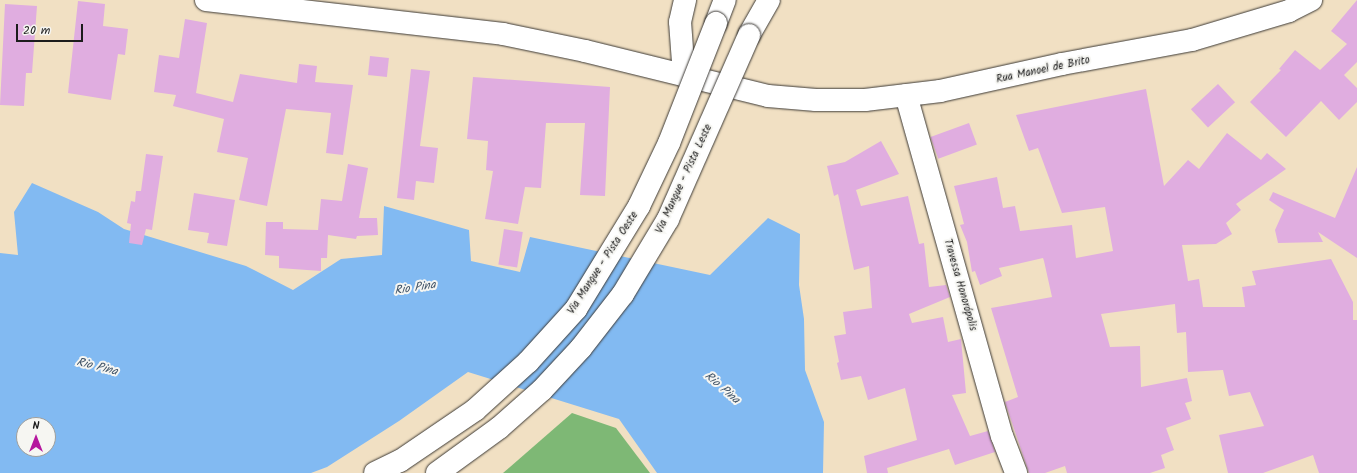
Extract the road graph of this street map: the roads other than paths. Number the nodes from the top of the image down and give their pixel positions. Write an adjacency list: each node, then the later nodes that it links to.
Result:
1 (206, 0): 6 (street, Rua Manoel de Brito)
2 (685, 0): 6 (street)
3 (724, 0): 8 (street, Via Mangue - Pista Oeste, bridge)
4 (769, 0): 9 (street, Via Mangue - Pista Leste, bridge)
5 (1311, 0): 7 (street, Rua Manoel de Brito)
6 (684, 76): 7 (street, Rua Manoel de Brito)
7 (906, 95): 10 (street, Travessa Honorópolis)
8 (375, 473)
9 (437, 473)
10 (1016, 473)

